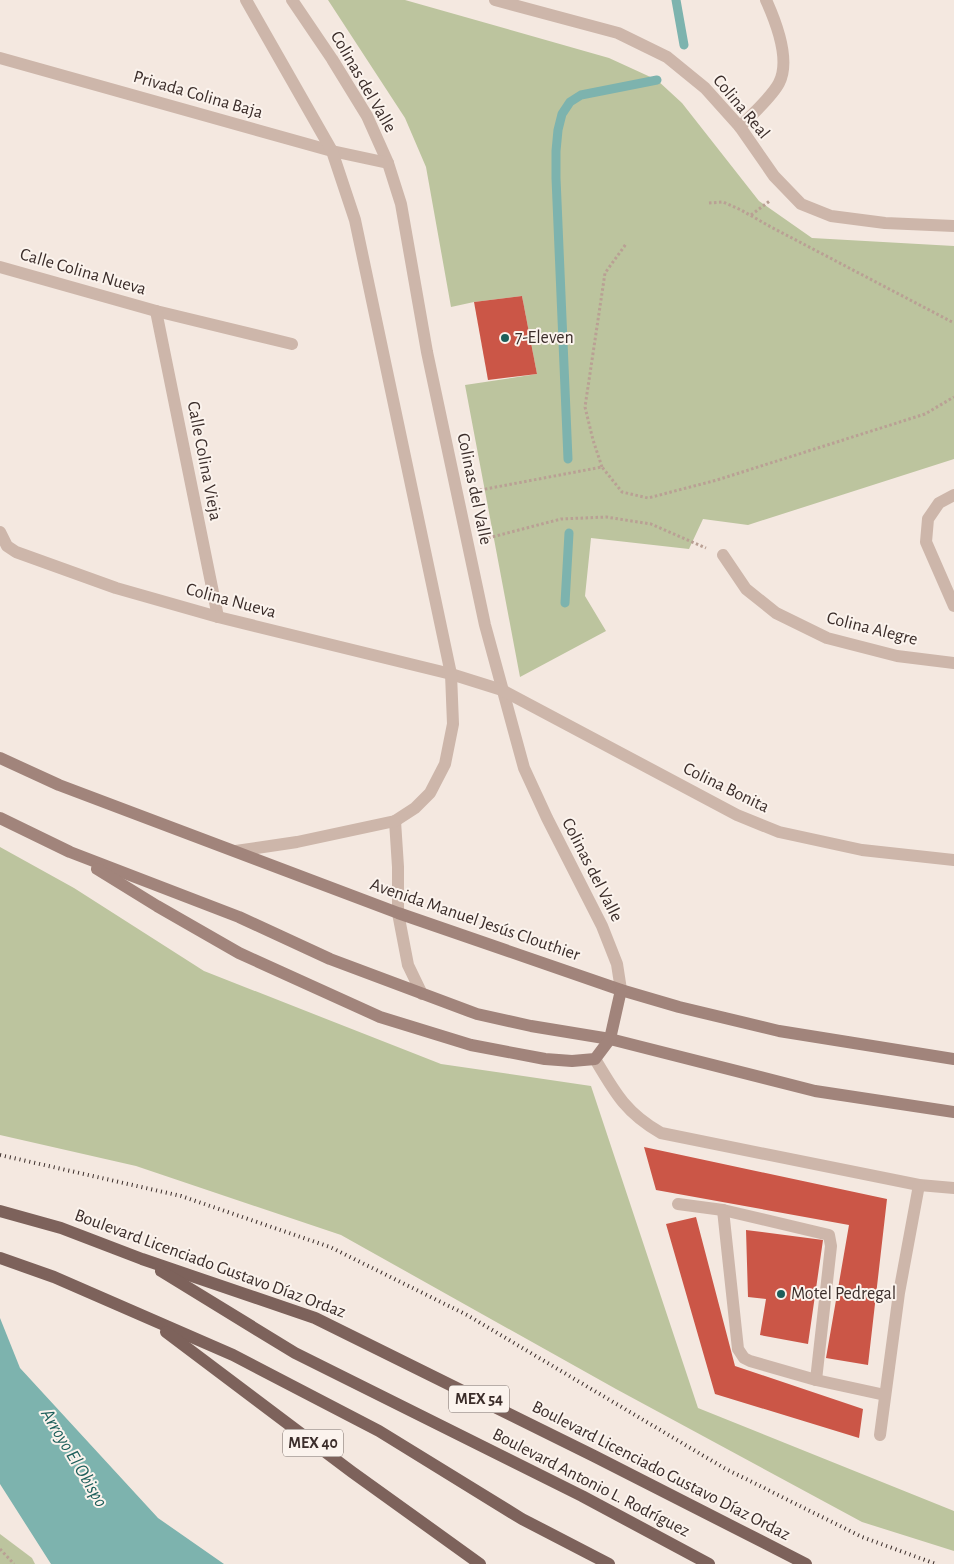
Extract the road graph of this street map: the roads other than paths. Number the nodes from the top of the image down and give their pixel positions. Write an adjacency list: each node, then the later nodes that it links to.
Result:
1 (246, 0): 7 (street)
2 (292, 0): 8 (street, Colinas del Valle)
3 (495, 0): 6 (street, Colina Real)
4 (766, 0): 6 (street)
5 (0, 58): 7 (street, Privada Colina Baja)
6 (740, 127): 9 (street, Colina Real)
7 (332, 151): 8 (street, Privada Colina Baja); 19 (street)
8 (388, 163): 20 (street, Colinas del Valle)
9 (954, 226)
10 (0, 267): 11 (street, Calle Colina Nueva)
11 (156, 311): 12 (street, Calle Colina Nueva); 17 (street, Calle Colina Vieja)
12 (292, 344)
13 (954, 495): 16 (street)
14 (0, 532): 17 (street, Colina Nueva)
15 (723, 555): 18 (street, Colina Alegre)
16 (954, 606)
17 (218, 617): 19 (street, Colina Nueva)
18 (954, 663)
19 (451, 674): 20 (street, Colina Nueva); 23 (street)
20 (502, 690): 26 (street, Colina Bonita); 28 (street, Colinas del Valle)
21 (0, 758): 24 (street, Avenida Manuel Jesús Clouthier)
22 (0, 818): 25 (street)
23 (395, 821): 24 (street); 27 (street)
24 (236, 851): 27 (street, Avenida Manuel Jesús Clouthier)
25 (70, 852): 29 (street); 31 (street)
26 (954, 860)
27 (398, 913): 28 (street, Avenida Manuel Jesús Clouthier); 29 (street)
28 (621, 990): 30 (street); 32 (street, Avenida Manuel Jesús Clouthier)
29 (422, 994): 30 (street)
30 (610, 1039): 31 (street); 33 (street)
31 (595, 1059): 34 (street)
32 (954, 1059)
33 (954, 1112)
34 (919, 1185): 35 (street); 43 (street)
35 (954, 1188)
36 (678, 1204): 37 (street)
37 (723, 1210): 42 (street); 42 (street)
38 (6, 1212): 40 (main road, Boulevard Licenciado Gustavo Díaz Ordaz)
39 (4, 1259): 41 (main road, MEX 40)
40 (142, 1259): 47 (main road, Boulevard Antonio L. Rodríguez); 48 (main road, Boulevard Licenciado Gustavo Díaz Ordaz / MEX 54)
41 (148, 1319): 45 (main road, MEX 40); 46 (main road)
42 (816, 1380): 43 (street)
43 (885, 1395): 44 (street)
44 (880, 1435)
45 (480, 1564)
46 (610, 1564)
47 (709, 1564)
48 (806, 1564)

